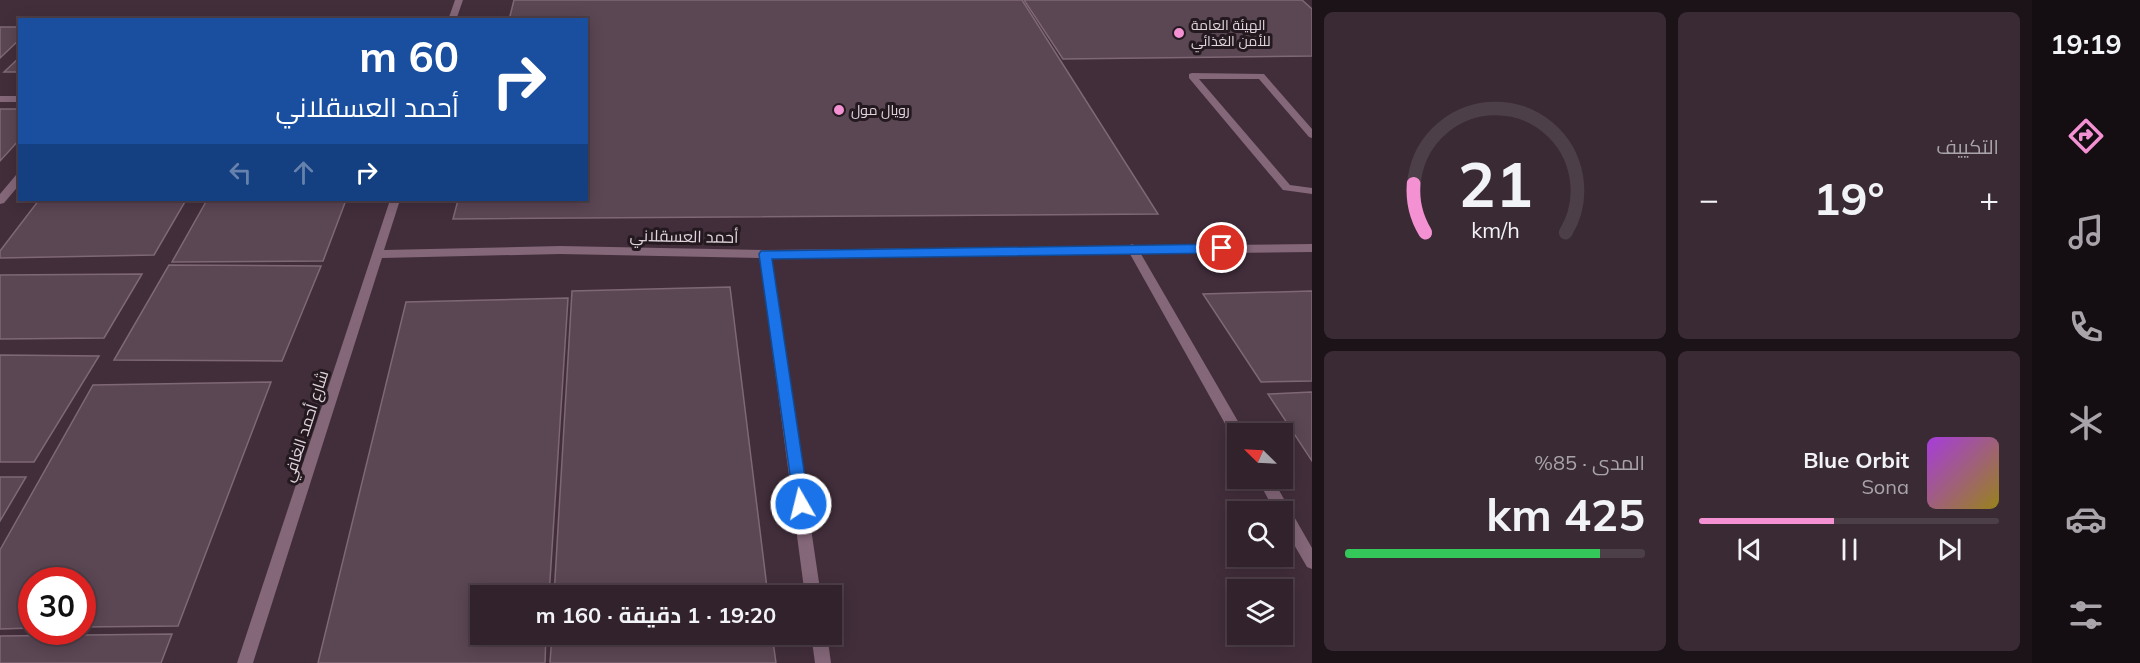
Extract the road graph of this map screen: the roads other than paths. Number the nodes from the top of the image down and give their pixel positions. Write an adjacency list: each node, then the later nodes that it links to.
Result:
1 (459, 0): 2 (street)
2 (453, 18)
3 (0, 99): 4 (street)
4 (18, 99)
5 (1312, 135): 7 (street)
6 (18, 179): 8 (street)
7 (1312, 191)
8 (0, 201)
9 (395, 201): 12 (street, شارع أحمد الغافي)
10 (1132, 248): 11 (street, أحمد العسقلاني); 13 (street, أحمد العسقلاني); 14 (street)
11 (1312, 248)
12 (379, 254): 13 (street, أحمد العسقلاني); 19 (street, شارع أحمد الغافي)
13 (765, 254): 17 (street)
14 (1232, 423)
15 (1270, 489): 16 (street)
16 (1312, 562)
17 (811, 585)
18 (821, 645): 20 (street)
19 (245, 663)
20 (823, 663)

